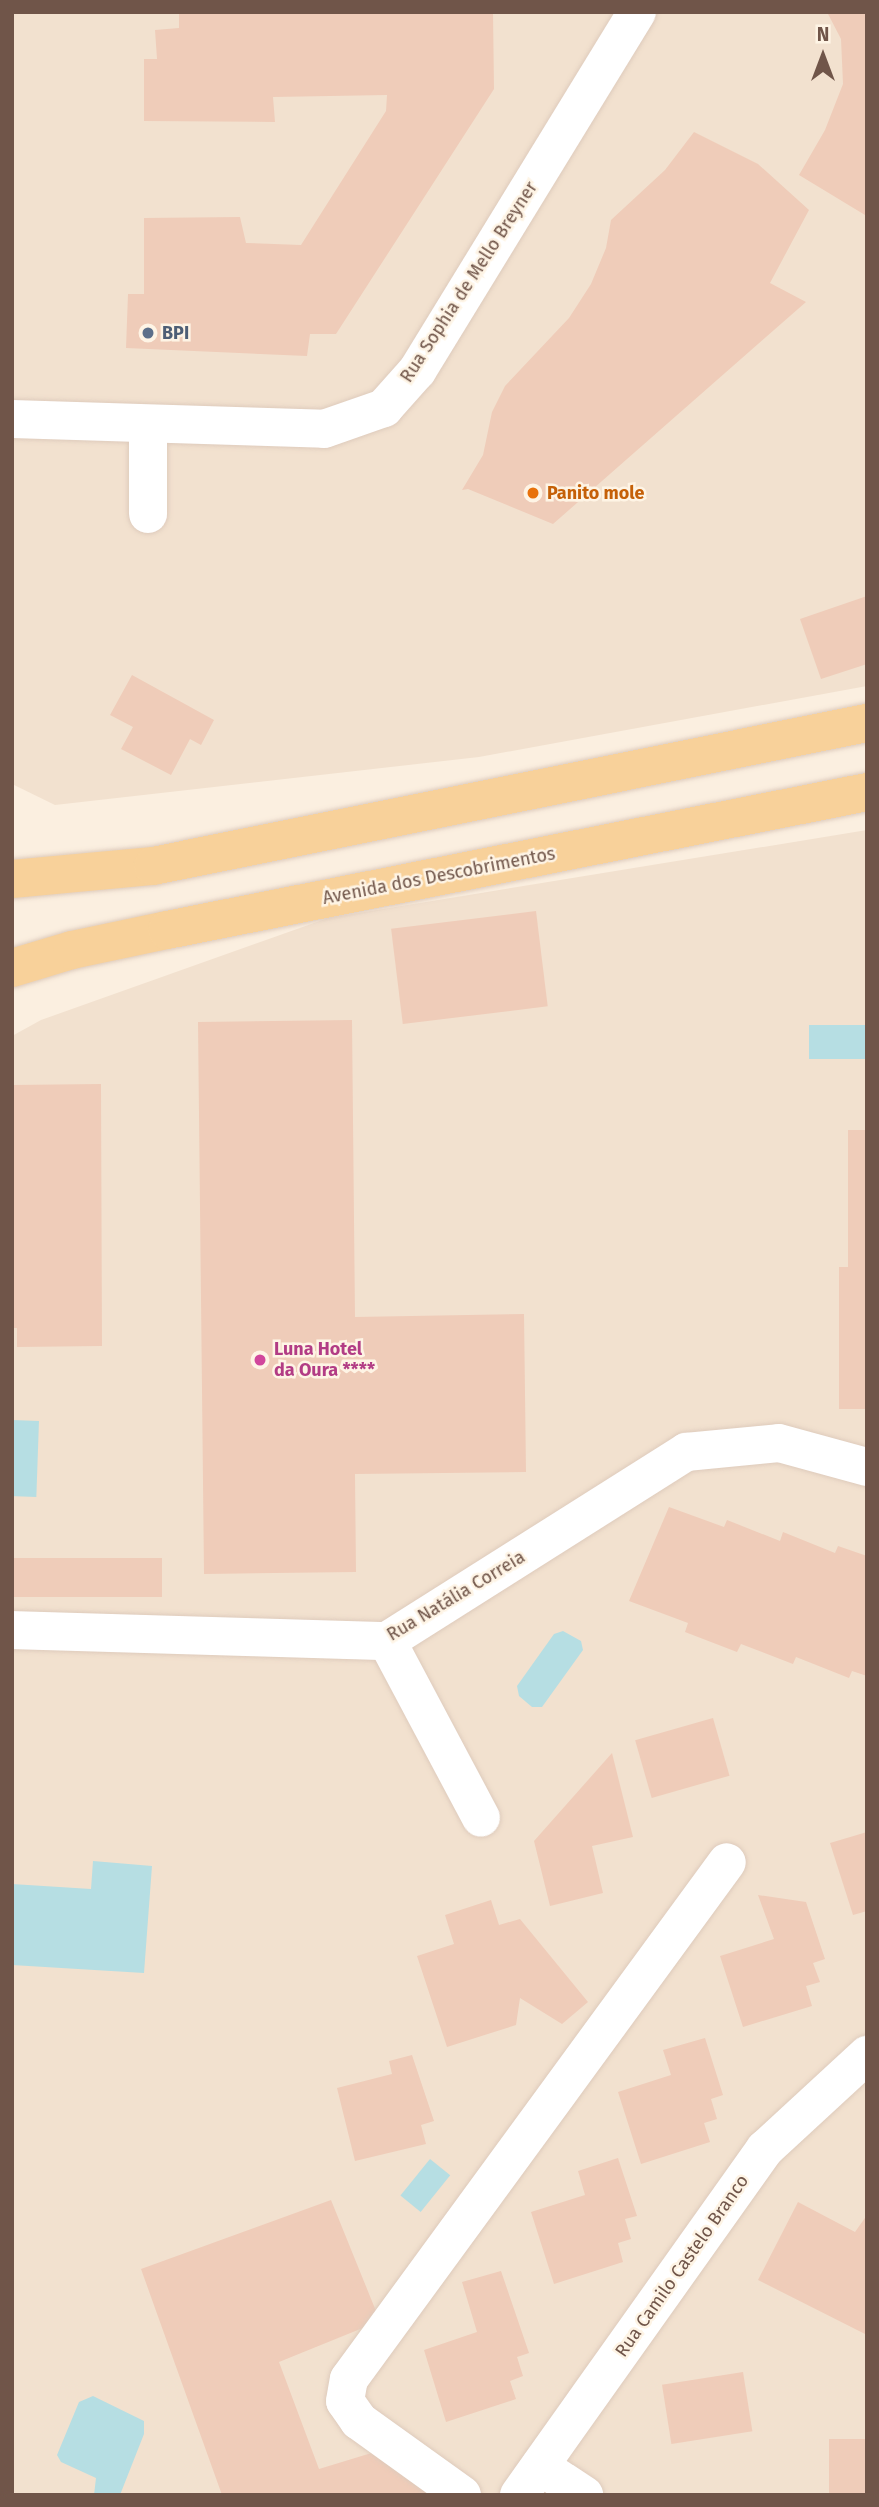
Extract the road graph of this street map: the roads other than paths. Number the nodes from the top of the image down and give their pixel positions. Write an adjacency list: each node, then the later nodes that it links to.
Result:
1 (637, 12): 3 (street, Rua Sophia de Mello Breyner)
2 (12, 419): 3 (street, Rua Sophia de Mello Breyner)
3 (148, 426): 4 (street)
4 (148, 514)
5 (867, 723): 7 (main road)
6 (867, 792): 8 (main road, Avenida dos Descobrimentos)
7 (12, 879)
8 (12, 968)
9 (867, 1467): 11 (street, Rua Natália Correia)
10 (12, 1630): 11 (street, Rua Natália Correia)
11 (387, 1641): 12 (street)
12 (481, 1818)
13 (727, 1862): 16 (street)
14 (867, 2056): 15 (street, Rua Camilo Castelo Branco)
15 (530, 2480): 17 (street)
16 (462, 2495)
17 (584, 2495)

